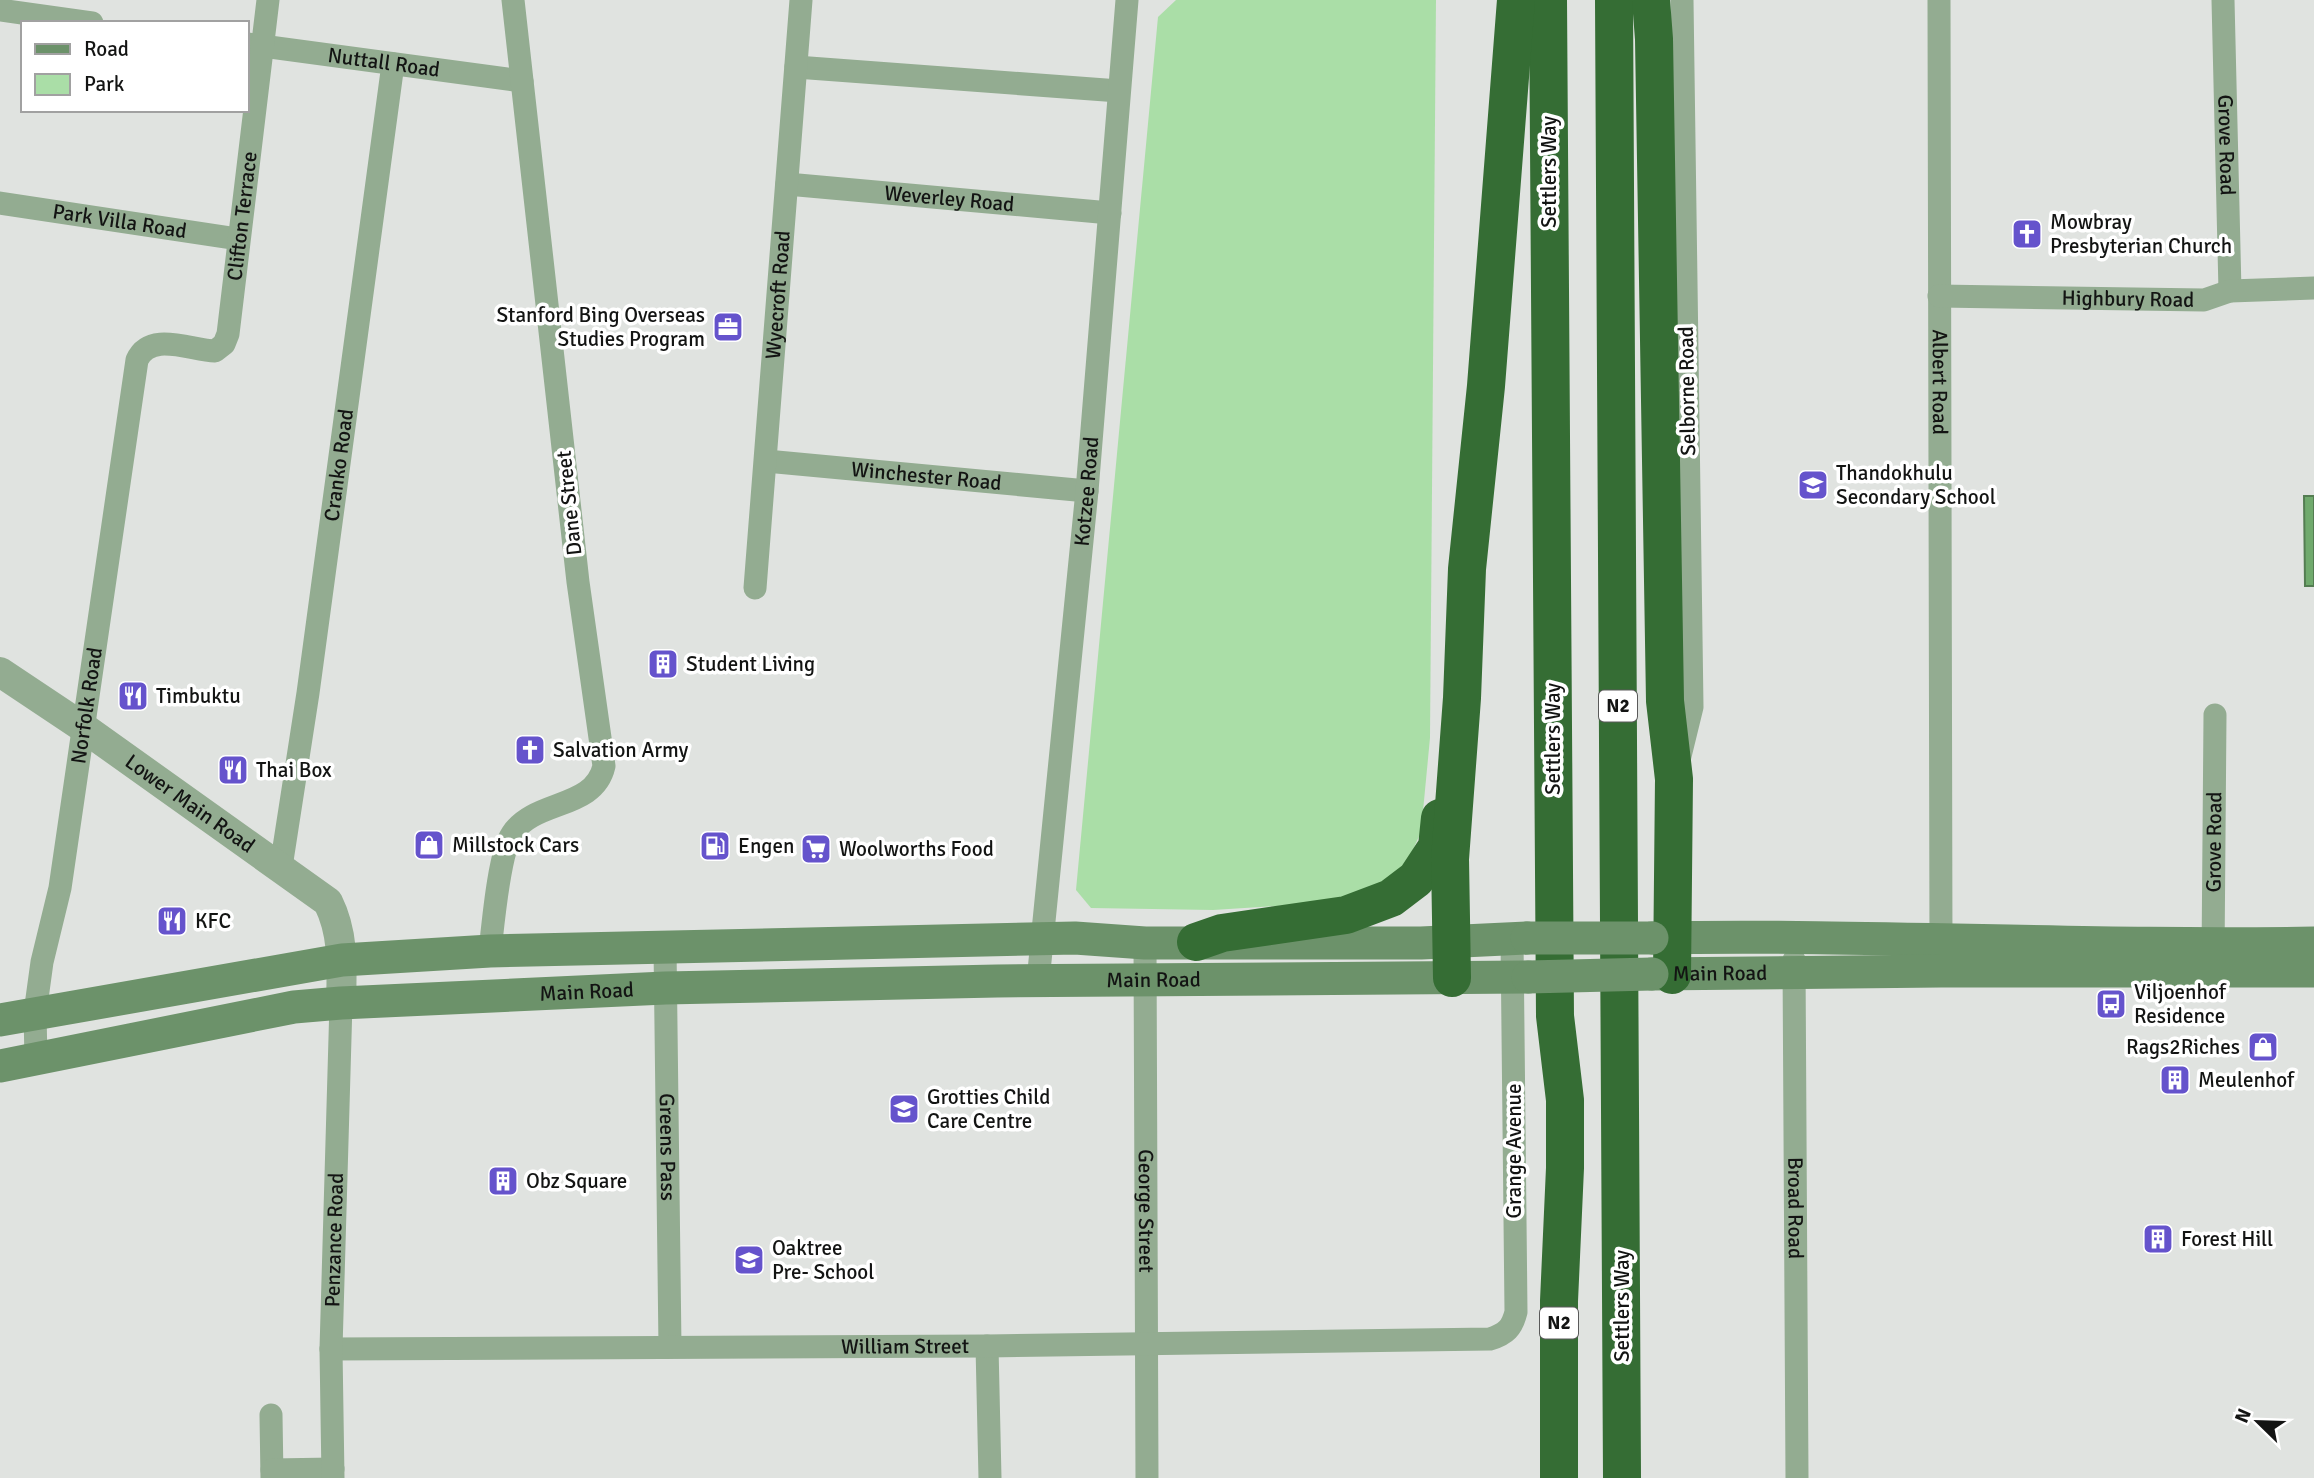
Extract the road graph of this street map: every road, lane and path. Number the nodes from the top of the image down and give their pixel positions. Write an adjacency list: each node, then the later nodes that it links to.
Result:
1 (268, 0): 14 (street, Clifton Terrace)
2 (513, 0): 17 (street, Dane Street)
3 (801, 0): 16 (street, Wyecroft Road)
4 (1127, 0): 18 (street, Kotzee Road)
5 (1516, 0): 31 (highway)
6 (1548, 0): 64 (highway, Settlers Way / N2)
7 (1614, 0): 77 (highway, Settlers Way / N2)
8 (1651, 0): 34 (highway)
9 (1682, 0): 34 (street, Selborne Road)
10 (1939, 0): 25 (street, Albert Road)
11 (2223, 0): 24 (street, Grove Road)
12 (0, 10): 13 (street)
13 (78, 21)
14 (255, 45): 15 (street, Nuttall Road); 22 (street, Clifton Terrace)
15 (393, 64): 17 (street, Nuttall Road); 35 (street, Cranko Road)
16 (796, 67): 18 (street); 19 (street, Wyecroft Road)
17 (522, 82): 46 (street, Dane Street)
18 (1119, 91): 21 (street, Kotzee Road)
19 (787, 184): 21 (street, Weverley Road); 27 (street, Wyecroft Road)
20 (0, 203): 22 (street, Park Villa Road)
21 (1110, 213): 28 (street, Kotzee Road)
22 (238, 239): 26 (street, Clifton Terrace)
23 (2314, 288): 24 (street, Highbury Road)
24 (2230, 290): 25 (street, Highbury Road)
25 (1939, 296): 47 (street, Albert Road)
26 (141, 351): 33 (street, Norfolk Road)
27 (766, 461): 28 (street, Winchester Road); 29 (street, Wyecroft Road)
28 (1087, 491): 38 (street, Kotzee Road)
29 (755, 588)
30 (0, 672): 33 (street, Lower Main Road)
31 (1462, 698): 40 (highway); 41 (highway)
32 (2215, 715): 48 (street, Grove Road)
33 (84, 729): 35 (street, Lower Main Road); 60 (street, Norfolk Road)
34 (1674, 779): 36 (highway)
35 (281, 867): 49 (street, Lower Main Road)
36 (1662, 938): 37 (main road, Main Road); 39 (main road, Main Road, bridge); 52 (highway)
37 (1794, 938): 47 (main road, Main Road); 51 (street, Broad Road)
38 (1042, 939): 43 (main road, Main Road); 45 (main road, Main Road); 55 (street, Kotzee Road)
39 (1519, 939): 40 (main road, Main Road); 53 (street, Grange Avenue)
40 (1451, 941): 42 (main road, Main Road); 54 (highway)
41 (1196, 942): 42 (main road, Main Road); 43 (main road, Main Road)
42 (1247, 942): 57 (main road)
43 (1145, 943): 56 (street, George Street)
44 (2314, 943): 48 (main road, Main Road)
45 (665, 947): 46 (main road, Main Road); 58 (street, Greens Pass)
46 (490, 951): 49 (main road, Main Road)
47 (1941, 956): 48 (main road, Main Road); 51 (main road, Main Road)
48 (2213, 958): 50 (main road, Main Road)
49 (342, 960): 59 (street, Lower Main Road); 60 (main road, Main Road)
50 (2314, 971)
51 (1794, 973): 52 (main road, Main Road); 78 (street, Broad Road)
52 (1662, 975): 53 (main road, Main Road, bridge)
53 (1520, 977): 54 (main road, Main Road); 65 (street, Grange Avenue)
54 (1452, 978): 57 (main road, Main Road)
55 (1038, 981): 56 (main road, Main Road); 58 (main road, Main Road)
56 (1147, 981): 57 (main road, Main Road); 66 (street, George Street)
57 (1245, 981)
58 (665, 988): 59 (main road, Main Road); 68 (street, Greens Pass)
59 (341, 1003): 62 (main road, Main Road); 69 (street, Penzance Road)
60 (35, 1013): 61 (main road, Main Road); 62 (street, Norfolk Road)
61 (0, 1020)
62 (36, 1060): 63 (main road, Main Road)
63 (0, 1066)
64 (1565, 1168): 75 (highway, Settlers Way / N2); 76 (highway)
65 (1479, 1340): 66 (street, William Street)
66 (1147, 1344): 67 (street, William Street); 74 (street, George Street)
67 (987, 1346): 68 (street, William Street); 73 (street)
68 (670, 1347): 69 (street, William Street)
69 (331, 1349): 71 (street, Penzance Road)
70 (271, 1415): 72 (street)
71 (333, 1473): 72 (street)
72 (272, 1474)
73 (990, 1478)
74 (1147, 1478)
75 (1559, 1478)
76 (1581, 1478)
77 (1622, 1478)
78 (1797, 1478)

